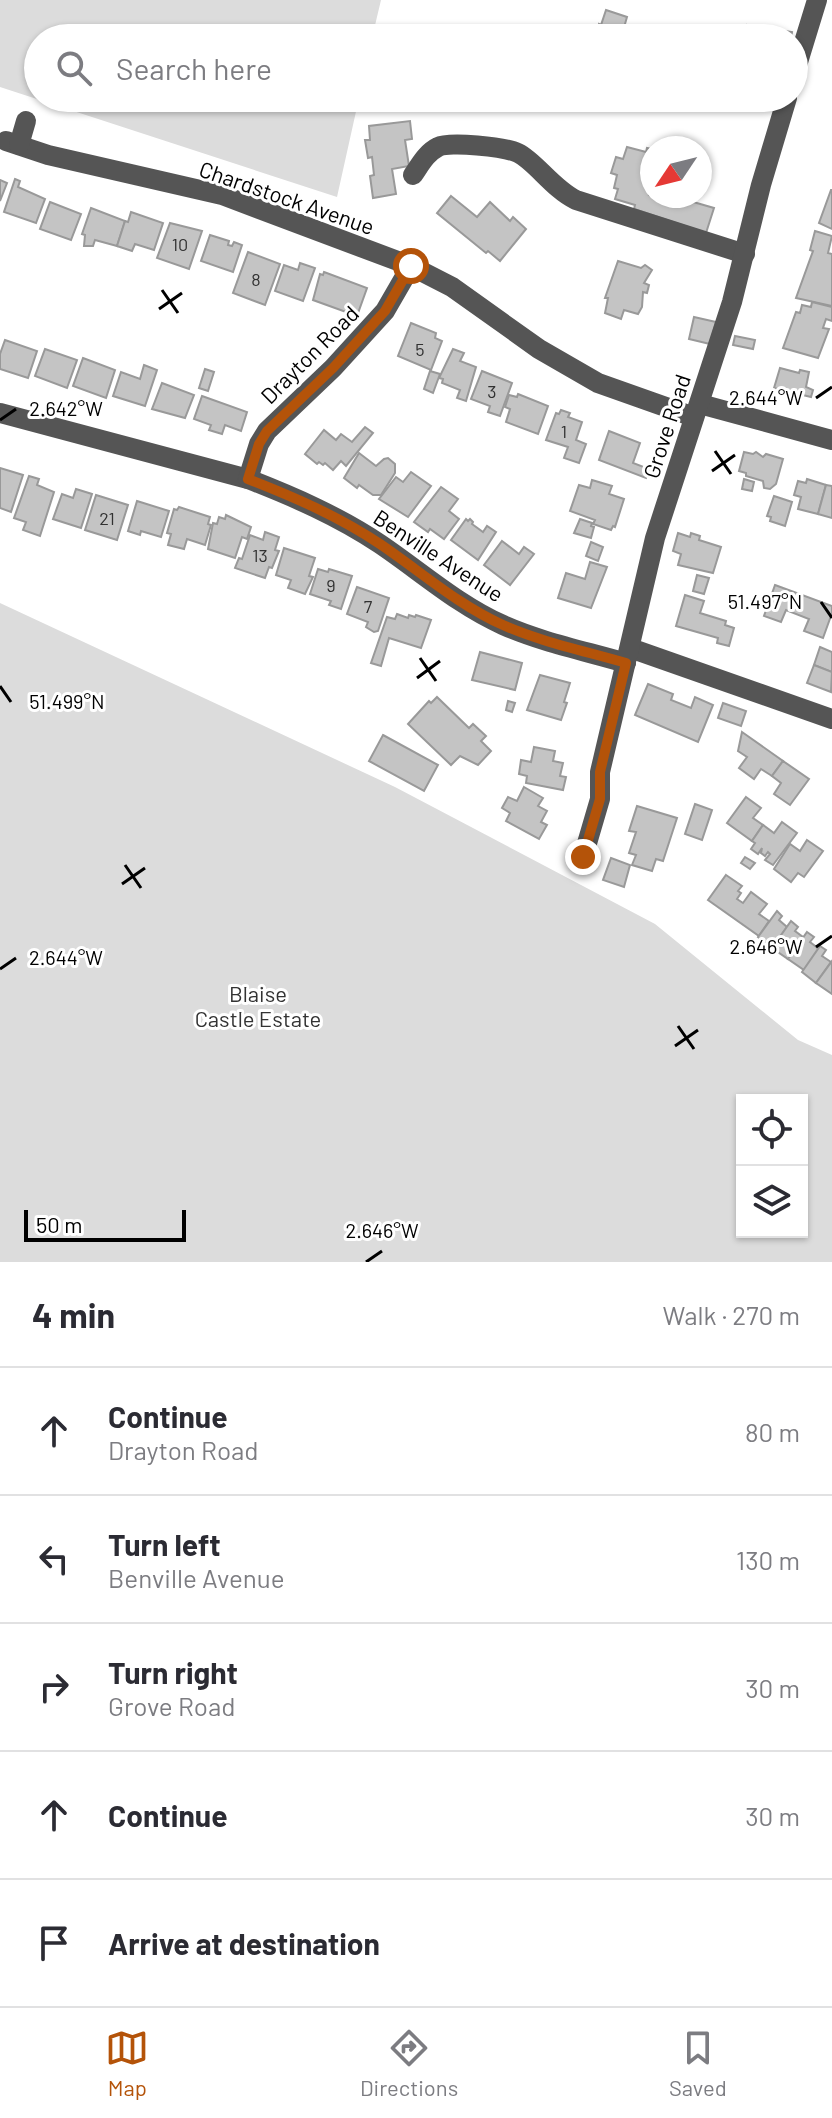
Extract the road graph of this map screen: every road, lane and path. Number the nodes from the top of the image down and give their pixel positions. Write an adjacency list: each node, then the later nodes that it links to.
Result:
1 (817, 0): 2 (street)
2 (808, 29)
3 (783, 112): 6 (street, Grove Road)
4 (26, 121): 7 (street, Chardstock Avenue)
5 (413, 175): 6 (street)
6 (745, 254): 8 (street, Grove Road)
7 (411, 266): 8 (street, Chardstock Avenue); 11 (street, Drayton Road)
8 (697, 410): 10 (street, Chardstock Avenue); 12 (street, Grove Road)
9 (0, 413): 11 (street, Benville Avenue)
10 (832, 440)
11 (248, 479): 12 (street, Benville Avenue)
12 (628, 655): 13 (street, Benville Avenue); 14 (street, Grove Road)
13 (832, 719)
14 (583, 857)

